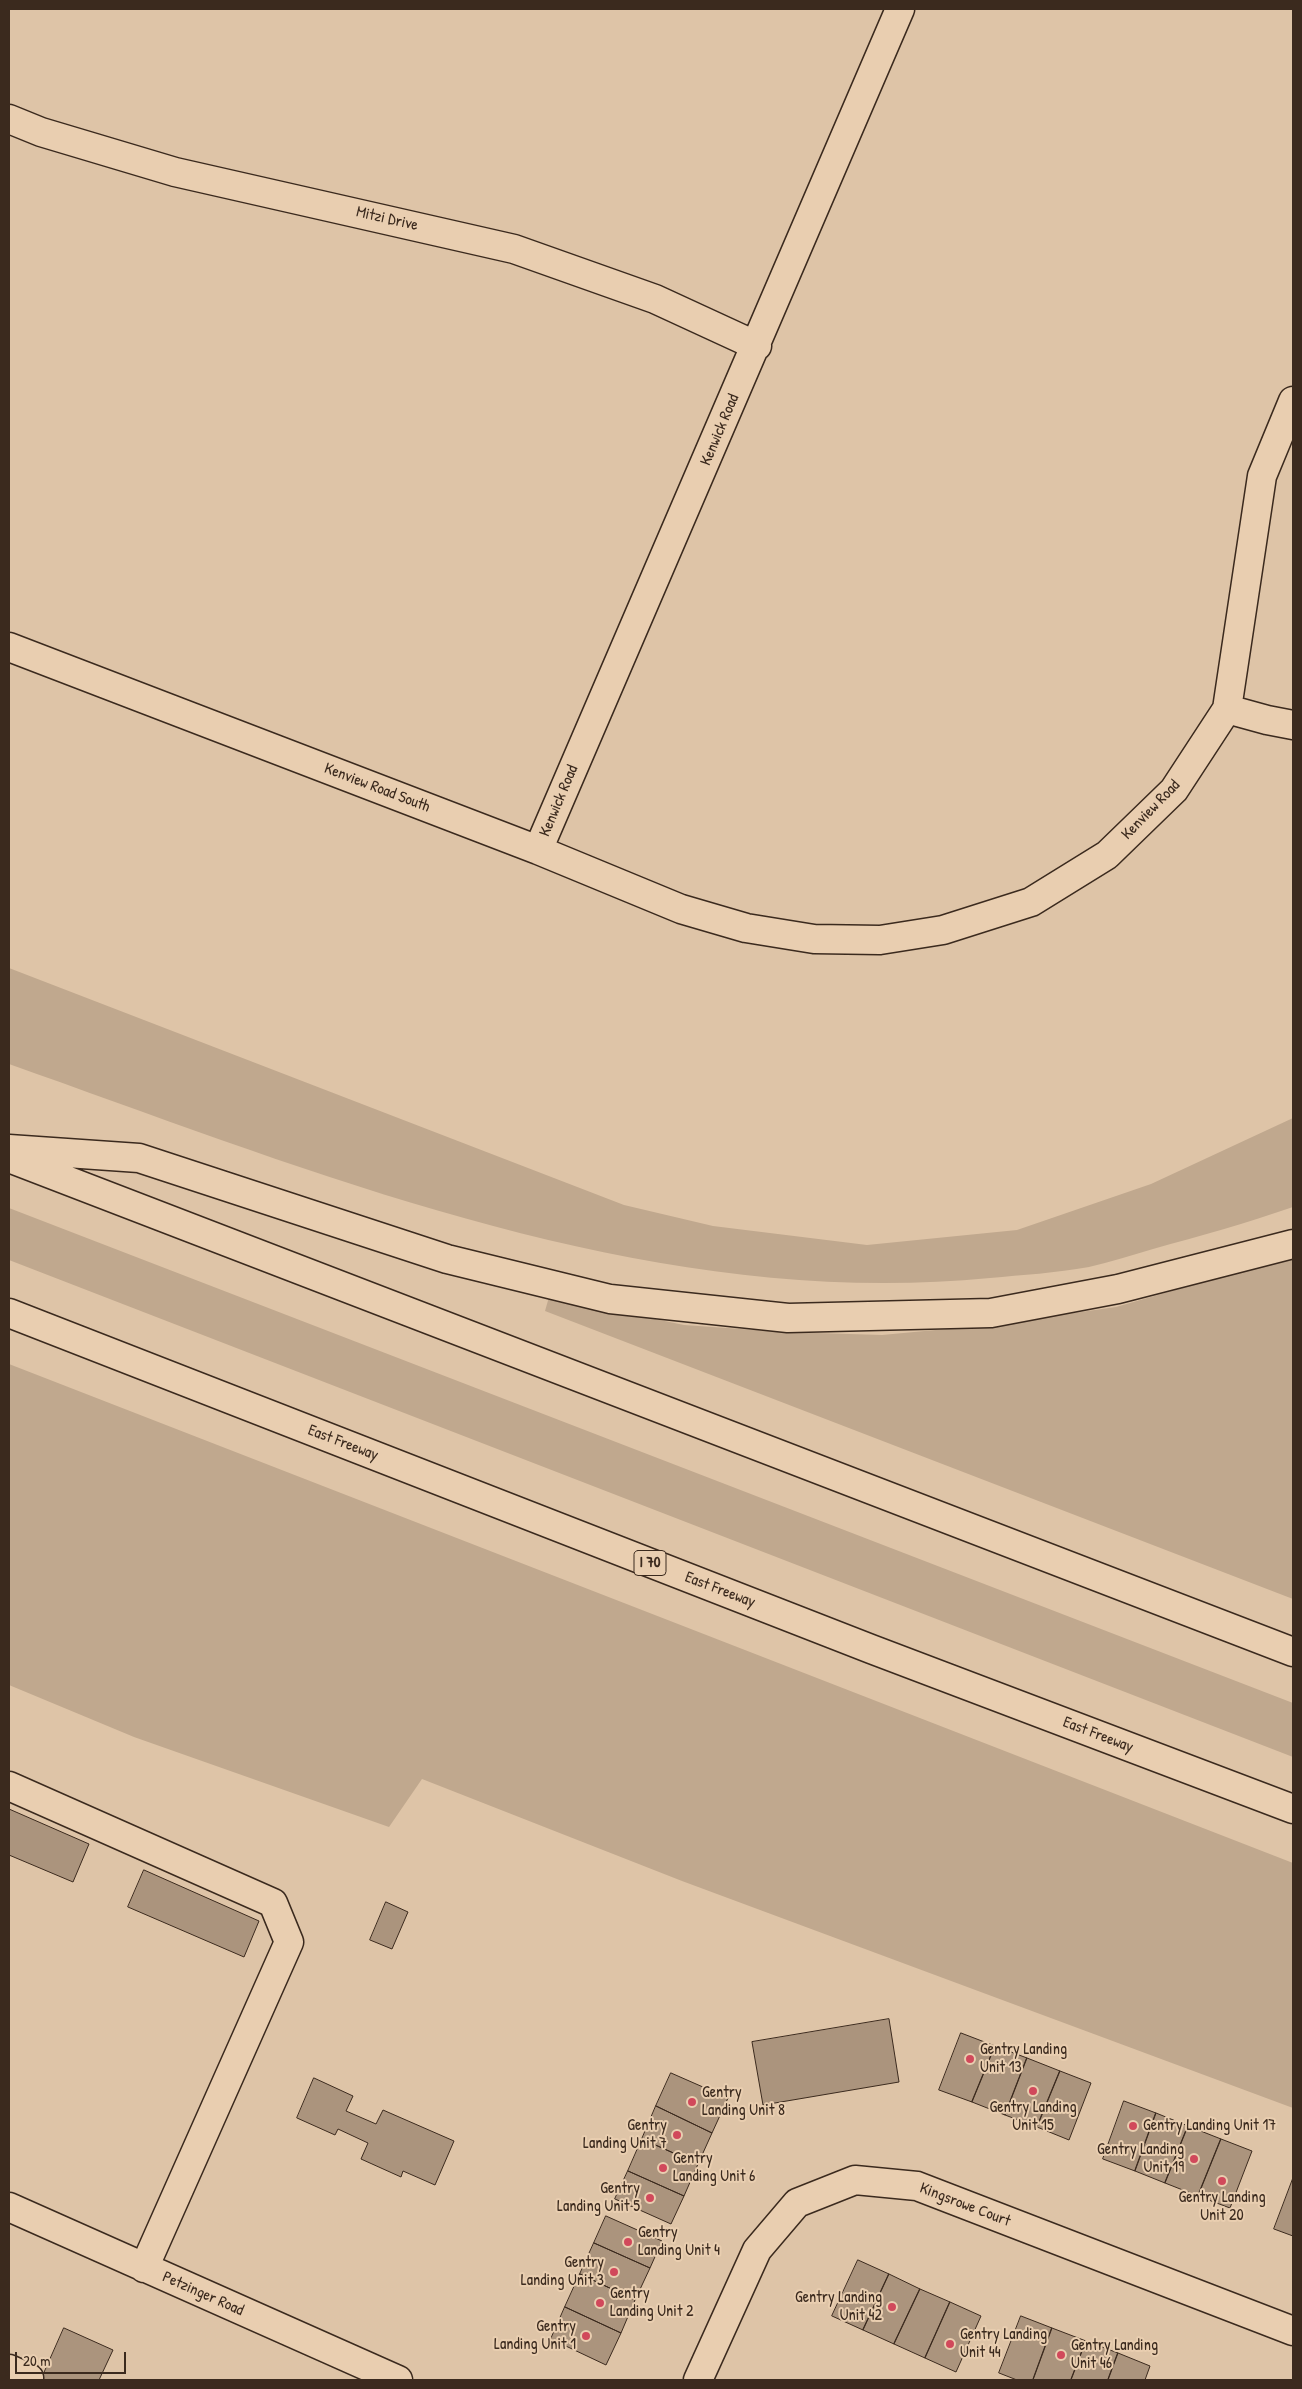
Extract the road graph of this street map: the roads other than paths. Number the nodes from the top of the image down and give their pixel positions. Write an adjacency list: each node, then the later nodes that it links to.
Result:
1 (900, 9): 3 (main road, Kenwick Road)
2 (9, 120): 3 (main road, Mitzi Drive)
3 (757, 346): 8 (main road, Kenwick Road)
4 (1293, 401): 6 (main road, Kenview Road)
5 (9, 647): 8 (main road, Kenview Road South)
6 (1227, 709): 7 (main road); 9 (main road, Kenview Road)
7 (1293, 725)
8 (538, 850): 9 (main road, Kenview Road South)
9 (746, 928)
10 (9, 1149): 12 (main road)
11 (9, 1158): 14 (main road)
12 (1293, 1244)
13 (9, 1313): 16 (main road, East Freeway / I 70)
14 (1293, 1652)
15 (9, 1786): 18 (main road)
16 (1293, 1809)
17 (9, 2207): 18 (main road, Petzinger Road)
18 (144, 2268): 20 (main road, Petzinger Road)
19 (1293, 2331): 21 (main road, Kingsrowe Court)
20 (398, 2380)
21 (698, 2380)

